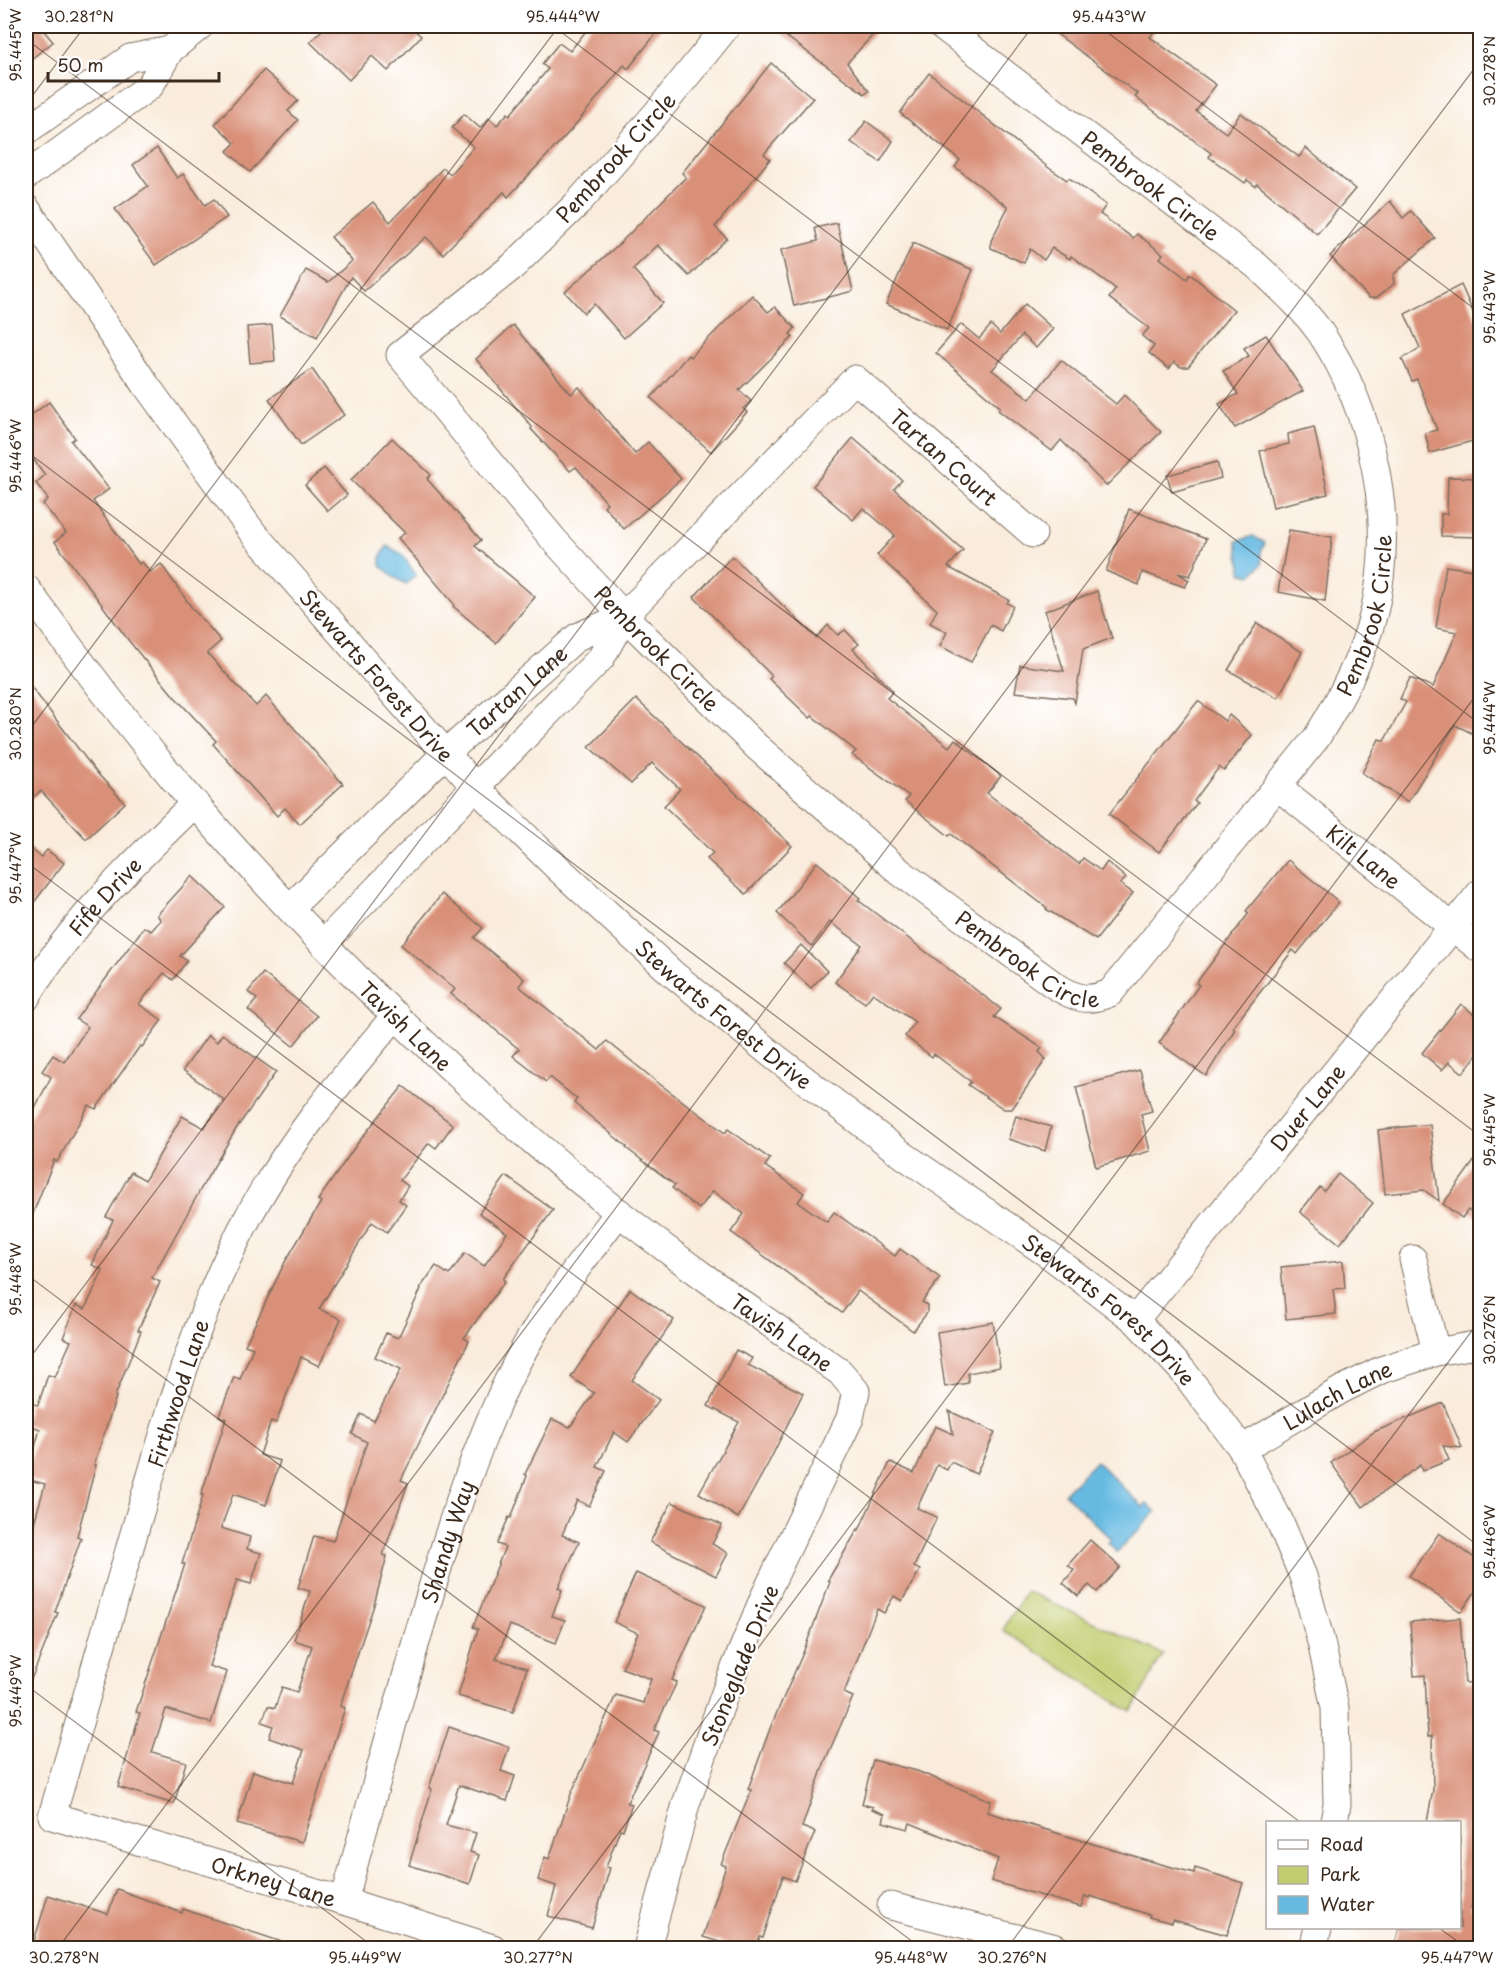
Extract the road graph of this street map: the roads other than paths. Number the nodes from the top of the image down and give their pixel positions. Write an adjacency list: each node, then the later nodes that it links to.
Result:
1 (200, 26): 4 (street)
2 (727, 26): 11 (street, Pembrook Circle)
3 (942, 26): 13 (street, Pembrook Circle)
4 (170, 50): 5 (street); 6 (street)
5 (26, 131)
6 (26, 176)
7 (26, 208): 12 (street, Stewarts Forest Drive)
8 (855, 379): 9 (street, Tartan Court); 11 (street, Tartan Lane)
9 (1033, 534)
10 (26, 588): 15 (street, Tavish Lane)
11 (624, 616): 12 (street, Tartan Lane); 13 (street, Pembrook Circle); 14 (street, Tartan Lane)
12 (445, 754): 14 (street, Stewarts Forest Drive); 17 (street, Tartan Lane)
13 (1277, 786): 18 (street, Kilt Lane)
14 (476, 788): 19 (street, Tartan Lane); 25 (street, Stewarts Forest Drive)
15 (195, 803): 17 (street, Tavish Lane); 21 (street, Fife Drive)
16 (1480, 893): 18 (street, Duer Lane)
17 (290, 908): 19 (street, Tavish Lane)
18 (1454, 928): 20 (street, Kilt Lane); 25 (street, Duer Lane)
19 (323, 944): 22 (street, Tavish Lane)
20 (1480, 948)
21 (28, 987)
22 (396, 1015): 23 (street, Tavish Lane); 30 (street, Firthwood Lane)
23 (619, 1212): 28 (street, Tavish Lane); 32 (street, Shandy Way)
24 (1413, 1259): 27 (street)
25 (1135, 1320): 29 (street, Stewarts Forest Drive)
26 (1480, 1344): 27 (street, Lulach Lane)
27 (1436, 1352): 29 (street, Lulach Lane)
28 (856, 1391): 36 (street, Stoneglade Drive)
29 (1242, 1449): 31 (street, Stewarts Forest Drive)
30 (52, 1816): 32 (street, Orkney Lane)
31 (1334, 1821)
32 (344, 1901): 35 (street, Orkney Lane)
33 (891, 1906): 37 (street)
34 (1318, 1929): 38 (street)
35 (493, 1948)
36 (647, 1948)
37 (1056, 1948)
38 (1313, 1948)

